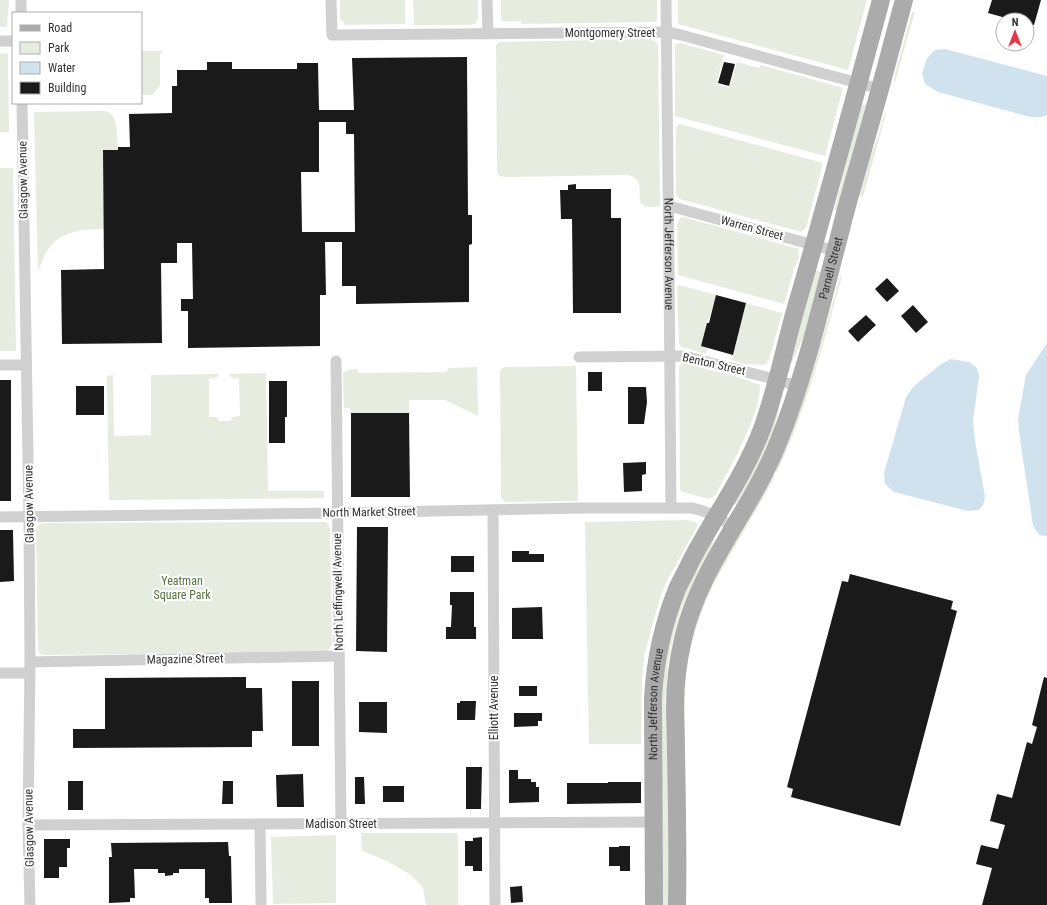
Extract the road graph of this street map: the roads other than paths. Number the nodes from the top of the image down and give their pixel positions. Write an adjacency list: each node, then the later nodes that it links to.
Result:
1 (21, 0): 7 (street)
2 (331, 0): 9 (street, Montgomery Street)
3 (487, 0): 9 (street)
4 (666, 0): 8 (street, North Jefferson Avenue)
5 (881, 0): 12 (main road, Parnell Street)
6 (904, 0): 13 (main road, Parnell Street)
7 (21, 12)
8 (667, 32): 9 (street, Montgomery Street); 12 (street, Montgomery Street); 15 (street, North Jefferson Avenue)
9 (488, 34)
10 (0, 41): 11 (street)
11 (12, 41)
12 (859, 83): 13 (street, Montgomery Street); 16 (main road, Parnell Street)
13 (880, 89): 17 (main road, Parnell Street)
14 (22, 104): 22 (street, Glasgow Avenue)
15 (669, 206): 16 (street, Warren Street); 18 (street, North Jefferson Avenue)
16 (815, 245): 17 (street, Warren Street); 23 (main road, Parnell Street)
17 (836, 250): 24 (main road, Parnell Street)
18 (669, 356): 19 (street, Benton Street); 23 (street, Benton Street); 25 (street, North Jefferson Avenue)
19 (579, 357)
20 (336, 361): 27 (street, North Leffingwell Avenue)
21 (0, 365): 22 (street)
22 (26, 365): 30 (street, Glasgow Avenue)
23 (777, 380): 24 (street, Benton Street); 28 (main road, Parnell Street)
24 (798, 386): 31 (main road, Parnell Street)
25 (671, 508): 26 (street, North Market Street); 28 (street, North Market Street)
26 (493, 510): 27 (street, North Market Street); 36 (street, Elliott Avenue)
27 (337, 513): 30 (street, North Market Street); 32 (street, North Leffingwell Avenue)
28 (716, 516): 31 (street, North Market Street); 35 (main road, North Jefferson Avenue)
29 (0, 517): 30 (street, North Market Street)
30 (29, 517): 33 (street, Glasgow Avenue)
31 (734, 527): 44 (main road, North Jefferson Avenue)
32 (339, 656): 33 (street, Magazine Street); 38 (street, North Leffingwell Avenue)
33 (30, 667): 34 (street, Magazine Street); 39 (street, Glasgow Avenue)
34 (0, 673)
35 (654, 822): 36 (street, Madison Street); 43 (main road, North Jefferson Avenue)
36 (495, 823): 38 (street, Madison Street); 42 (street, Elliott Avenue)
37 (260, 824): 38 (street, Madison Street); 39 (street, Madison Street); 41 (street)
38 (341, 824)
39 (28, 825): 40 (street, Glasgow Avenue)
40 (30, 905)
41 (261, 905)
42 (496, 905)
43 (654, 905)
44 (677, 905)

